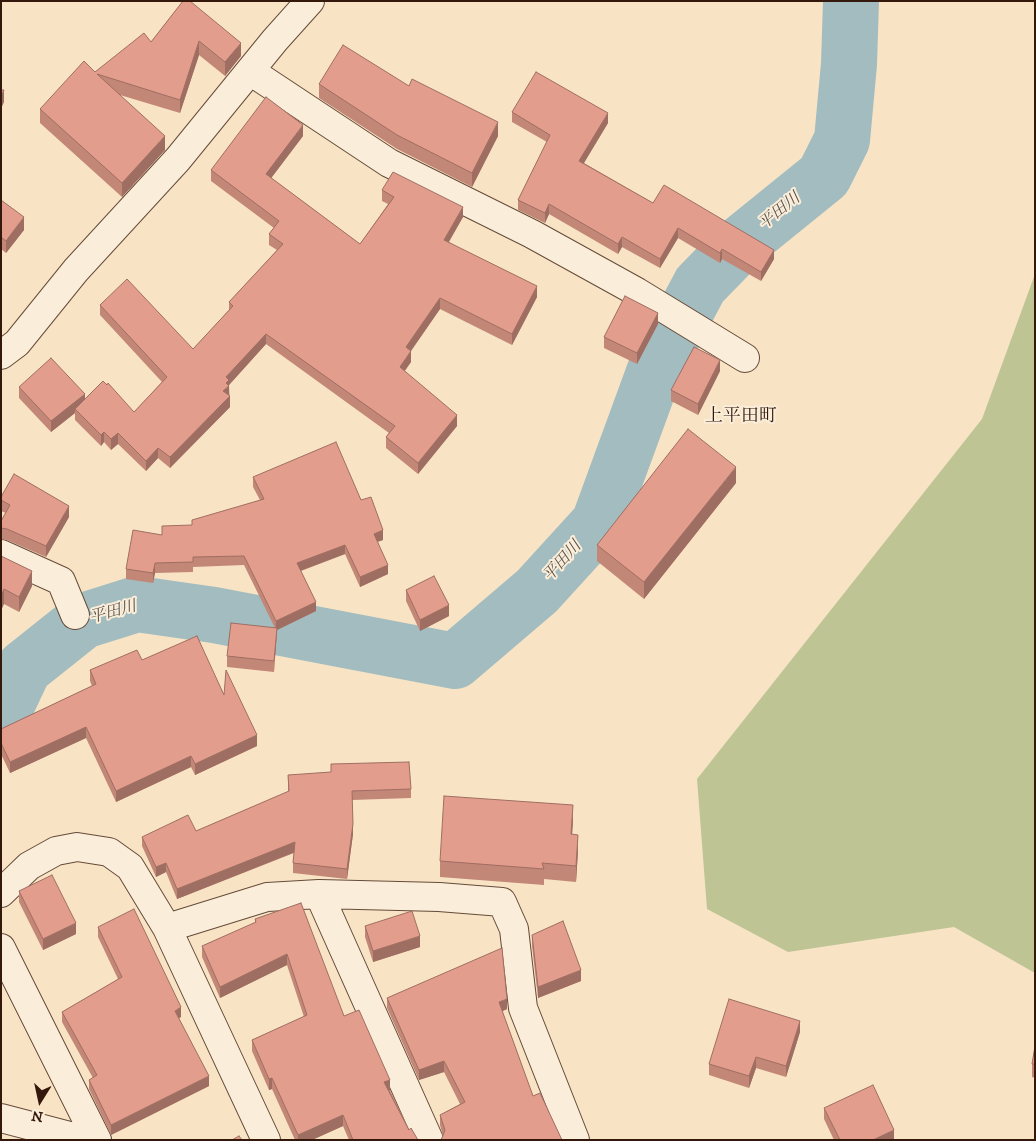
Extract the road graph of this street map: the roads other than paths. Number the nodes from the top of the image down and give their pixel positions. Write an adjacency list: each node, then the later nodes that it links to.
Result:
1 (310, 1): 2 (street)
2 (250, 71): 3 (street); 4 (street)
3 (1, 355)
4 (746, 358)
5 (1, 554): 6 (street)
6 (76, 615)
7 (1, 893): 9 (street)
8 (319, 894): 9 (street); 15 (street); 16 (street)
9 (167, 928): 14 (street)
10 (1, 948): 13 (street)
11 (1, 1118): 12 (street)
12 (85, 1140)
13 (97, 1140)
14 (266, 1140)
15 (429, 1140)
16 (576, 1140)

